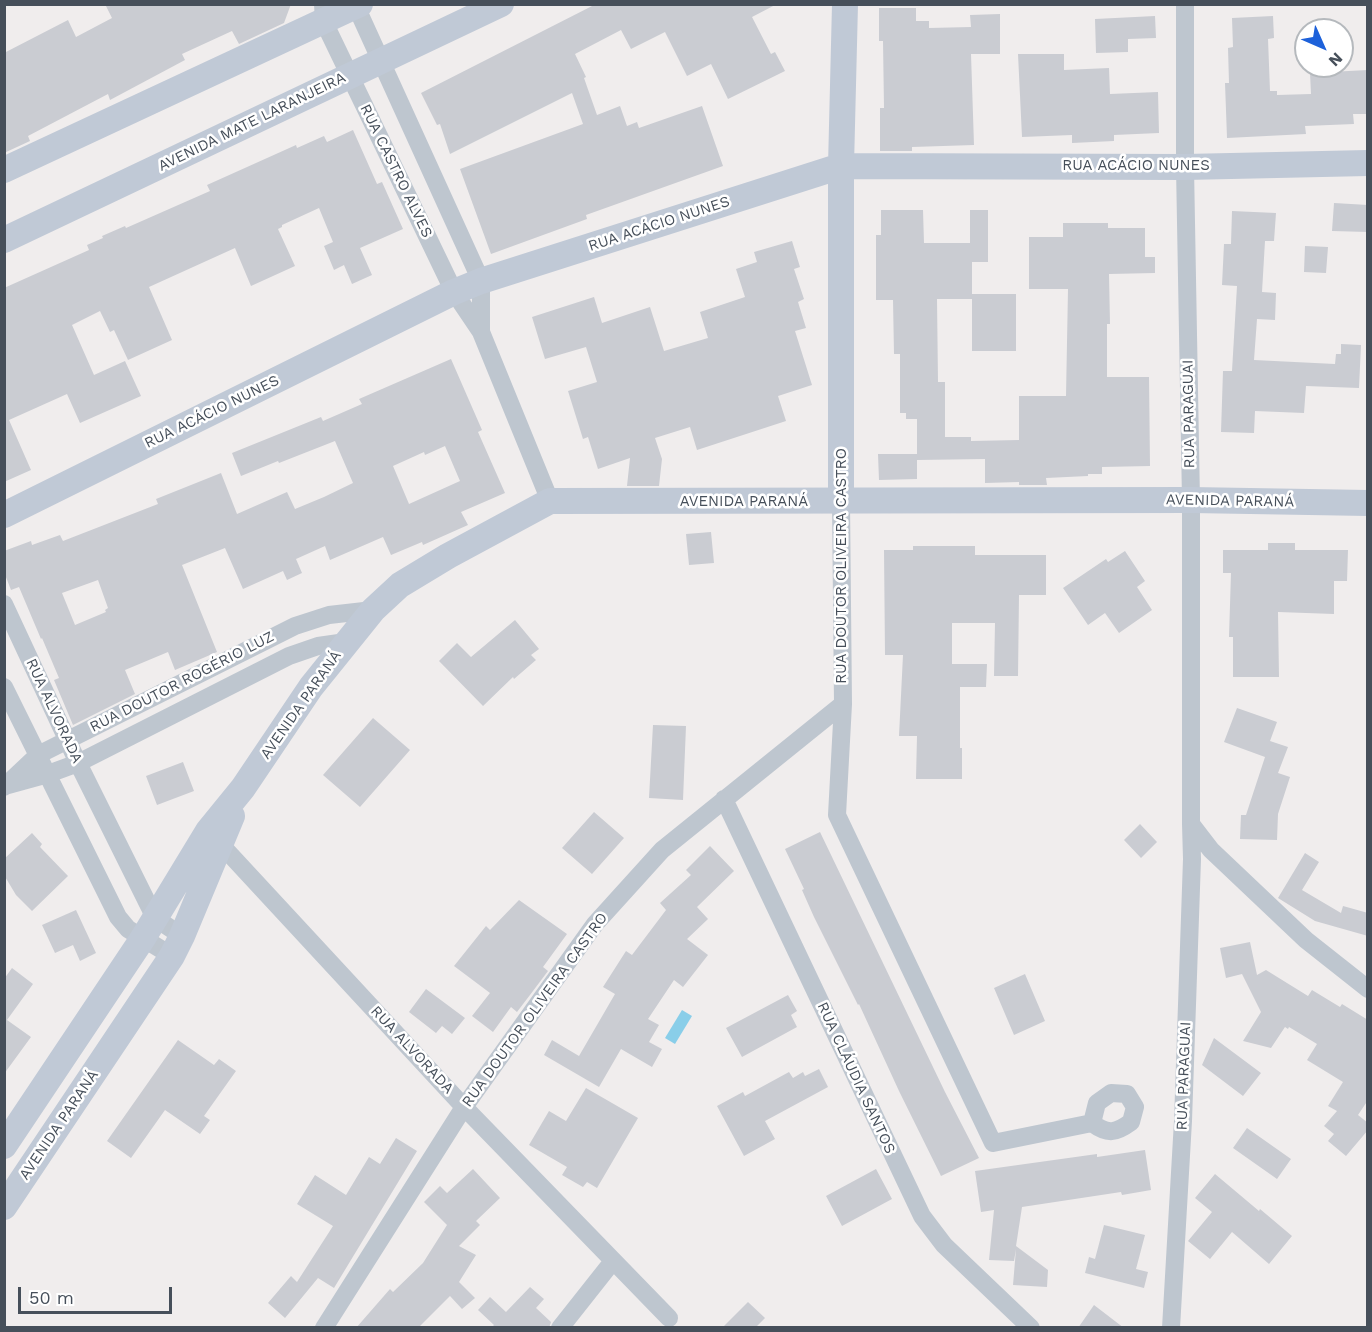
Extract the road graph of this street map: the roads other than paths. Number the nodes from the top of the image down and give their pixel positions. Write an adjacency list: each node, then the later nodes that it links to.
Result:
1 (501, 4): 6 (street, AVENIDA MATE LARANJEIRA)
2 (845, 4): 9 (street, RUA DOUTOR OLIVEIRA CASTRO)
3 (1185, 4): 10 (street, RUA PARAGUAI)
4 (356, 5): 5 (street); 6 (street, RUA CASTRO ALVES)
5 (323, 13): 7 (street, RUA CASTRO ALVES); 11 (street)
6 (379, 61): 7 (street, AVENIDA MATE LARANJEIRA); 13 (street, RUA CASTRO ALVES)
7 (350, 75): 12 (street, AVENIDA MATE LARANJEIRA); 14 (street, RUA CASTRO ALVES)
8 (1368, 163): 10 (street, RUA ACÁCIO NUNES)
9 (841, 166): 10 (street, RUA ACÁCIO NUNES); 13 (street, RUA ACÁCIO NUNES); 18 (street, RUA DOUTOR OLIVEIRA CASTRO)
10 (1185, 167): 16 (street, RUA PARAGUAI)
11 (4, 170)
12 (4, 240)
13 (481, 281): 14 (street, RUA ACÁCIO NUNES); 15 (street, RUA CASTRO ALVES)
14 (454, 292): 15 (street, RUA CASTRO ALVES); 20 (street, RUA ACÁCIO NUNES)
15 (481, 332): 17 (street, RUA CASTRO ALVES)
16 (1191, 500): 18 (street, AVENIDA PARANÁ); 19 (street, AVENIDA PARANÁ); 32 (street, RUA PARAGUAI)
17 (549, 501): 18 (street, AVENIDA PARANÁ); 22 (street, AVENIDA PARANÁ)
18 (841, 502): 25 (street, RUA DOUTOR OLIVEIRA CASTRO)
19 (1368, 503)
20 (4, 515)
21 (4, 604): 26 (street, RUA ALVORADA)
22 (373, 610): 23 (street, AVENIDA PARANÁ); 26 (street, RUA DOUTOR ROGÉRIO LUZ)
23 (346, 642): 28 (street, RUA DOUTOR ROGÉRIO LUZ); 33 (street, AVENIDA PARANÁ)
24 (4, 687): 27 (street, RUA ALVORADA)
25 (843, 704): 31 (street, RUA DOUTOR OLIVEIRA CASTRO); 38 (street)
26 (67, 740): 27 (street, RUA DOUTOR ROGÉRIO LUZ); 28 (street, RUA ALVORADA)
27 (38, 755): 29 (street, RUA ALVORADA); 30 (street, RUA DOUTOR ROGÉRIO LUZ)
28 (78, 763): 29 (street, RUA DOUTOR ROGÉRIO LUZ); 34 (street, RUA ALVORADA)
29 (48, 774): 30 (street, RUA DOUTOR ROGÉRIO LUZ); 34 (street, RUA ALVORADA)
30 (6, 786)
31 (723, 799): 37 (street, RUA DOUTOR OLIVEIRA CASTRO); 45 (street, RUA CLÁUDIA SANTOS)
32 (1191, 824): 36 (street); 46 (street, RUA PARAGUAI)
33 (214, 837): 34 (street, AVENIDA PARANÁ); 35 (street, AVENIDA PARANÁ); 37 (street, RUA ALVORADA)
34 (149, 928): 35 (street, RUA ALVORADA); 39 (street, AVENIDA PARANÁ)
35 (177, 946): 40 (street, AVENIDA PARANÁ)
36 (1368, 989)
37 (464, 1107): 41 (street, RUA ALVORADA); 43 (street, RUA DOUTOR OLIVEIRA CASTRO)
38 (1092, 1123)
39 (4, 1146)
40 (4, 1206)
41 (613, 1261): 42 (street, RUA ALVORADA); 44 (street)
42 (669, 1318)
43 (324, 1328)
44 (560, 1328)
45 (1031, 1328)
46 (1171, 1328)

